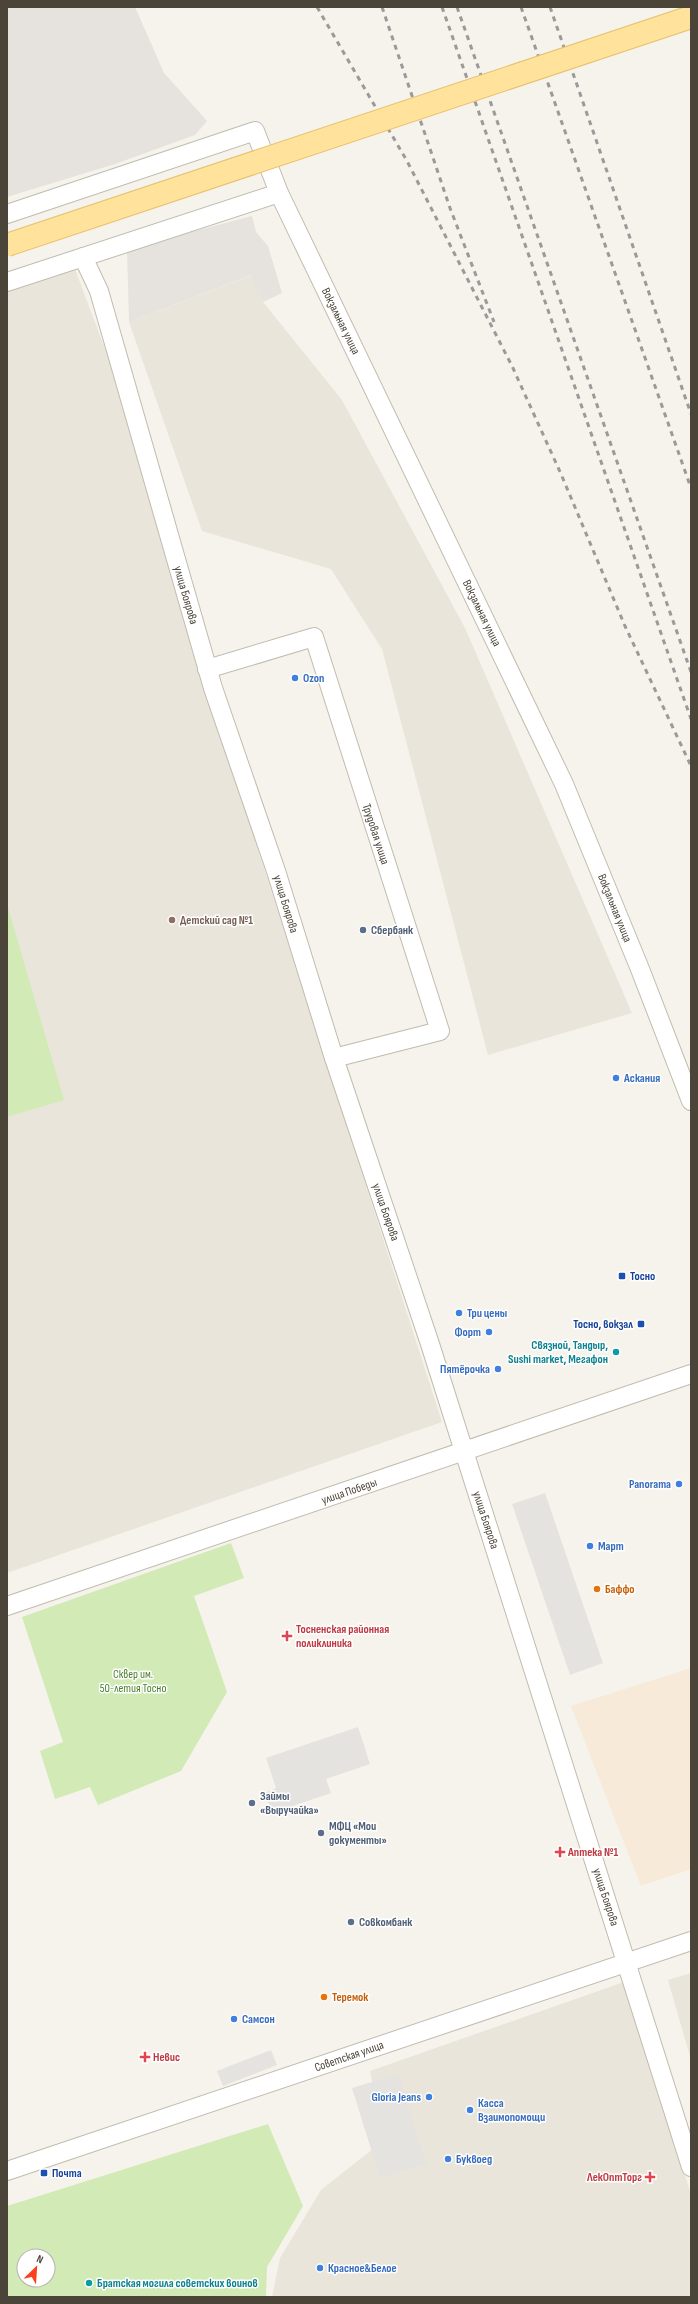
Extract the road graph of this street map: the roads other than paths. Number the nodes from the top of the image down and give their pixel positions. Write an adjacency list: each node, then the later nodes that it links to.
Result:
1 (691, 17): 4 (main road, bridge)
2 (279, 193): 3 (street, Вокзальная улица); 5 (street); 9 (street, Вокзальная улица)
3 (7, 214)
4 (7, 246)
5 (83, 257): 6 (street); 7 (street, улица Боярова)
6 (7, 282)
7 (207, 668): 8 (street, улица Боярова); 8 (street, Трудовая улица)
8 (334, 1058): 11 (street, улица Боярова)
9 (691, 1101)
10 (691, 1374): 11 (street, улица Победы)
11 (465, 1452): 12 (street, улица Победы); 14 (street, улица Боярова)
12 (7, 1606)
13 (691, 1942): 14 (street, Советская улица)
14 (626, 1963): 15 (street, улица Боярова); 16 (street, Советская улица)
15 (691, 2167)
16 (7, 2171)

